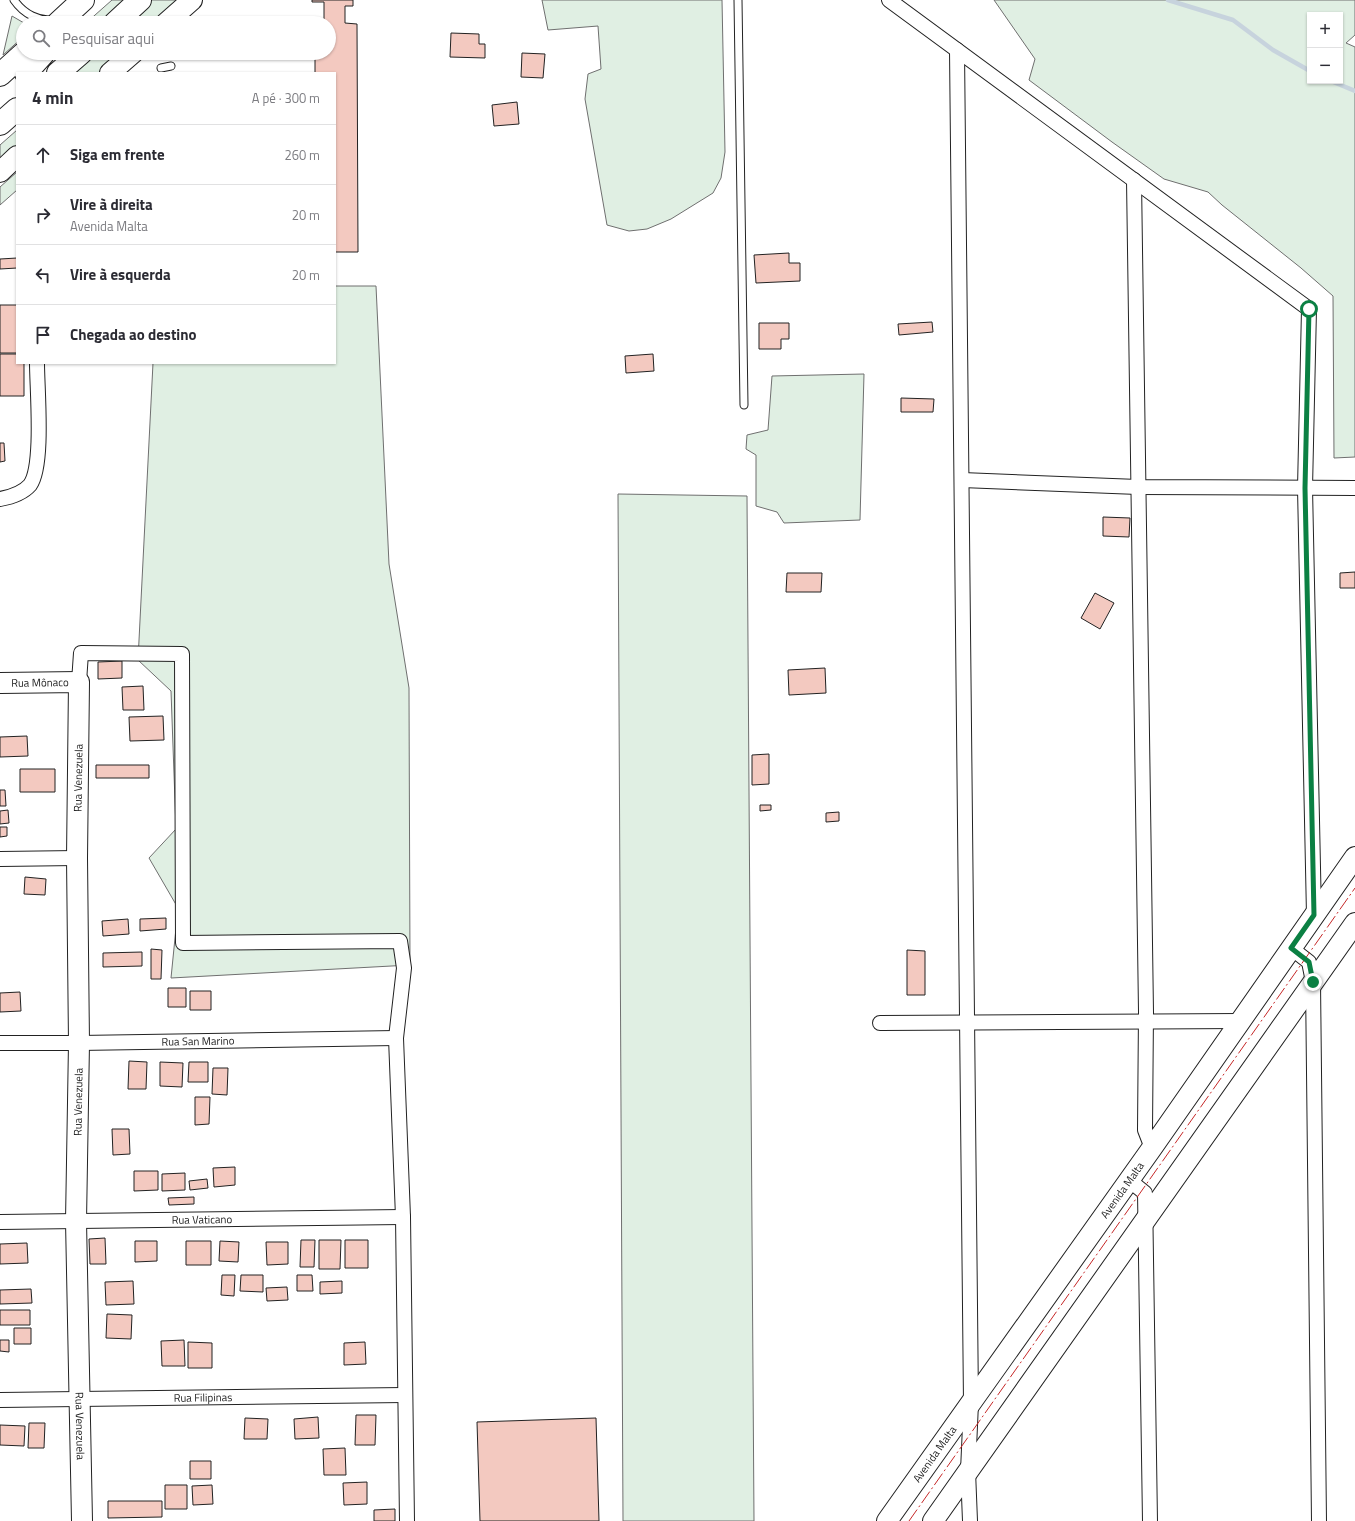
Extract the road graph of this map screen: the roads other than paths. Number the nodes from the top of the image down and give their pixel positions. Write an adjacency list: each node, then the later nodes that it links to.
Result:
1 (14, 0): 8 (lane)
2 (97, 0): 7 (highway)
3 (140, 0): 10 (highway)
4 (192, 0): 11 (street)
5 (738, 0): 29 (lane)
6 (889, 0): 12 (street)
7 (72, 12): 9 (lane)
8 (33, 16)
9 (62, 16)
10 (123, 16)
11 (174, 16)
12 (957, 50): 27 (street); 30 (street)
13 (16, 60): 22 (highway)
14 (38, 60): 19 (highway)
15 (73, 60): 20 (highway)
16 (125, 60): 21 (street)
17 (170, 66): 18 (lane)
18 (161, 68)
19 (27, 72)
20 (59, 72)
21 (111, 72)
22 (0, 75)
23 (16, 110): 24 (highway)
24 (0, 124)
25 (16, 157): 26 (street)
26 (0, 172)
27 (1134, 180): 31 (street); 32 (street)
28 (37, 364): 34 (street)
29 (744, 405)
30 (962, 480): 31 (street); 46 (street)
31 (1138, 487): 32 (street); 44 (street)
32 (1305, 488): 33 (street); 40 (street)
33 (1355, 488)
34 (0, 499)
35 (79, 682): 36 (street, Rua Mônaco); 38 (street, Rua Venezuela); 48 (street)
36 (0, 683)
37 (1355, 857): 40 (street, Avenida Malta)
38 (78, 858): 39 (street); 50 (street, Rua Venezuela)
39 (0, 859)
40 (1314, 915): 42 (street, Avenida Malta)
41 (1355, 923): 43 (street)
42 (1291, 948): 43 (street); 45 (street, Avenida Malta)
43 (1313, 982): 55 (street); 68 (street)
44 (1146, 1020): 45 (street); 46 (street); 51 (street)
45 (1240, 1021): 51 (street, Avenida Malta)
46 (967, 1022): 47 (street); 60 (street)
47 (880, 1023)
48 (396, 1038): 50 (street, Rua San Marino); 53 (street)
49 (0, 1043): 50 (street, Rua San Marino)
50 (79, 1043): 54 (street, Rua Venezuela)
51 (1152, 1148): 52 (street, Avenida Malta)
52 (1129, 1180): 55 (street); 60 (street, Avenida Malta)
53 (403, 1217): 54 (street, Rua Vaticano); 57 (street)
54 (76, 1220): 56 (street, Rua Vaticano); 58 (street, Rua Venezuela)
55 (1145, 1220): 61 (street); 67 (street)
56 (0, 1222)
57 (405, 1395): 58 (street, Rua Filipinas); 63 (street)
58 (80, 1399): 59 (street, Rua Filipinas); 62 (street, Rua Venezuela)
59 (0, 1400)
60 (970, 1403): 61 (street); 64 (street, Avenida Malta)
61 (968, 1471): 65 (street); 66 (street)
62 (82, 1521)
63 (406, 1521)
64 (887, 1521)
65 (933, 1521)
66 (970, 1521)
67 (1150, 1521)
68 (1320, 1521)

